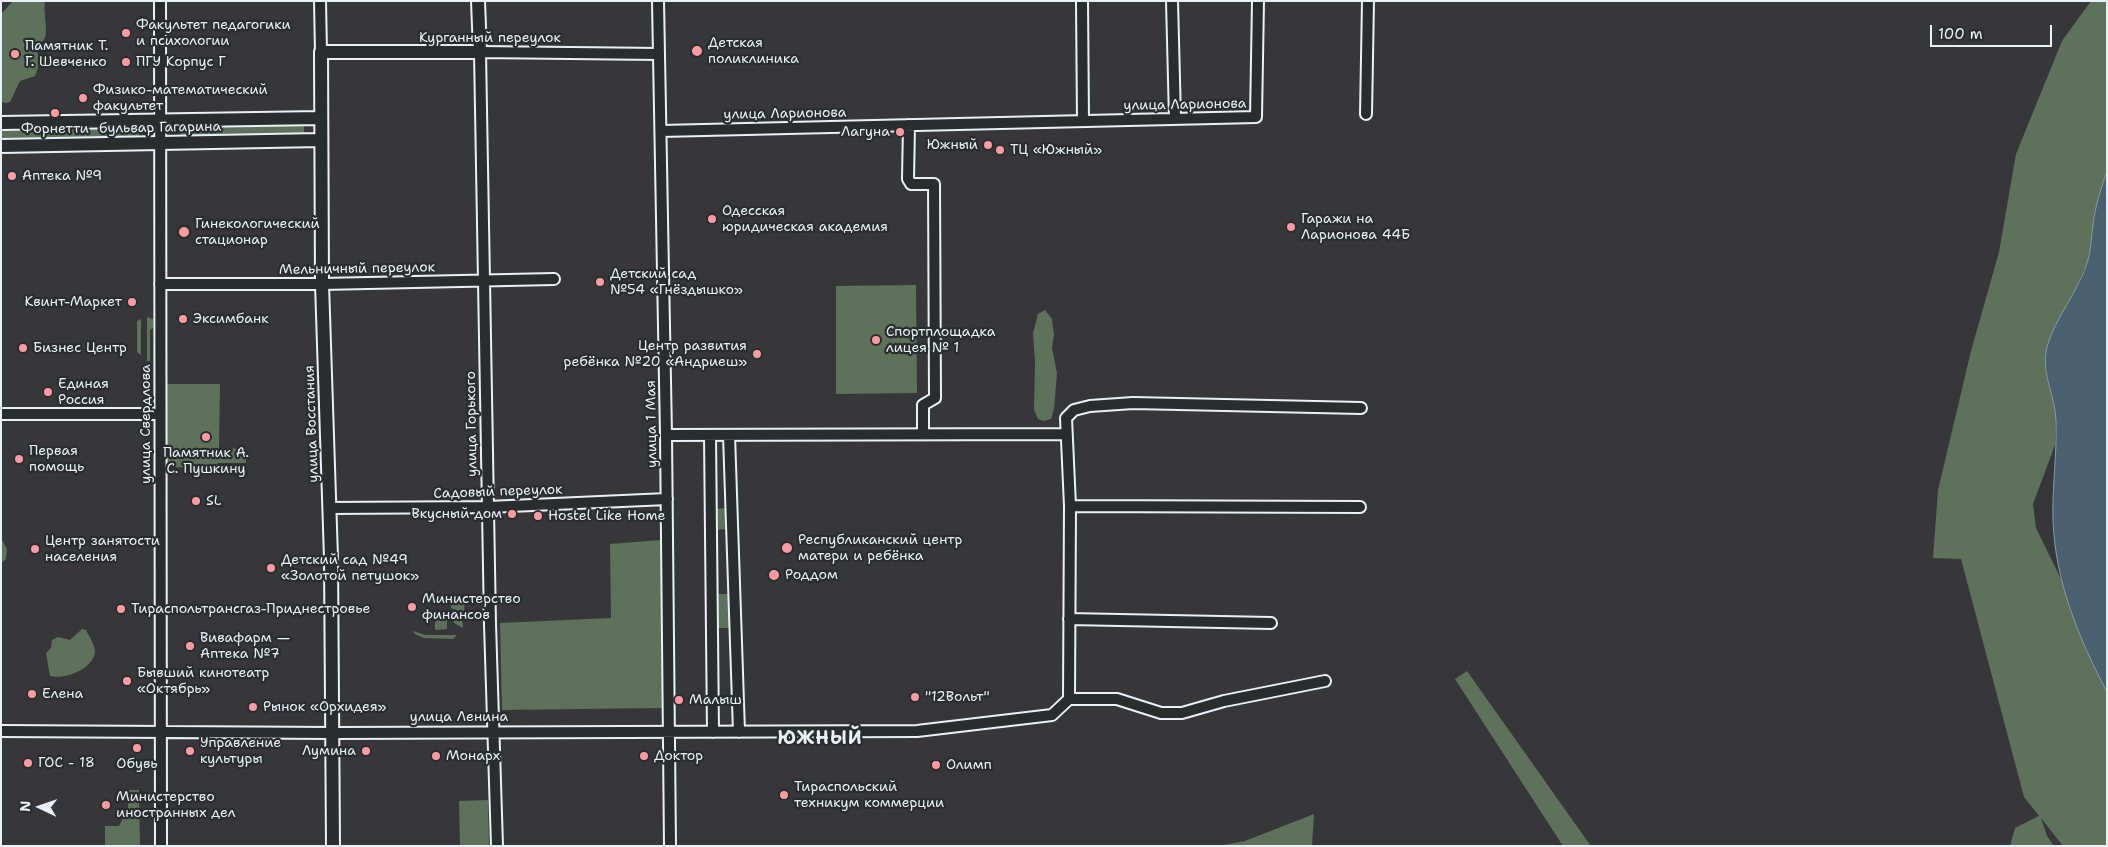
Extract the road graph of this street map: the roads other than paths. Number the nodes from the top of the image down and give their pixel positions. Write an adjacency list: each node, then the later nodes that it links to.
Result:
1 (160, 1): 15 (street, улица Свердлова)
2 (320, 1): 9 (street, улица Восстания)
3 (478, 1): 10 (street, улица Горького)
4 (658, 1): 11 (street, улица 1 Мая)
5 (1082, 1): 16 (street)
6 (1172, 1): 14 (street)
7 (1258, 1): 14 (street, улица Ларионова)
8 (1368, 1): 12 (street)
9 (321, 52): 10 (street, Курганный переулок); 13 (street, улица Восстания)
10 (480, 52): 11 (street, Курганный переулок); 24 (street, улица Горького)
11 (659, 54): 19 (street, улица 1 Мая)
12 (1366, 114)
13 (320, 118): 15 (street, бульвар Гагарина); 20 (street, улица Восстания)
14 (1175, 118): 16 (street, улица Ларионова)
15 (159, 121): 17 (street, бульвар Гагарина); 21 (street, улица Свердлова)
16 (1083, 121): 18 (street, улица Ларионова)
17 (1, 123)
18 (909, 125): 19 (street, улица Ларионова); 30 (street)
19 (661, 131): 32 (street, улица 1 Мая)
20 (320, 140): 21 (street, бульвар Гагарина); 26 (street, улица Восстания)
21 (160, 143): 22 (street, бульвар Гагарина); 25 (street, улица Свердлова)
22 (1, 146)
23 (554, 279): 24 (street, Мельничный переулок)
24 (485, 280): 26 (street, Мельничный переулок); 37 (street, улица Горького)
25 (160, 284): 26 (street, Мельничный переулок); 29 (street, улица Свердлова)
26 (322, 284): 39 (street, улица Восстания)
27 (1361, 408): 31 (street)
28 (1, 414): 29 (street)
29 (160, 414): 45 (street, улица Свердлова)
30 (923, 434): 31 (street); 34 (street)
31 (1065, 434): 36 (street)
32 (666, 435): 33 (street); 35 (street, улица 1 Мая)
33 (710, 435): 34 (street); 49 (street)
34 (729, 435): 50 (street)
35 (667, 499): 37 (street, Садовый переулок); 47 (street, улица 1 Мая)
36 (1070, 506): 38 (street); 40 (street)
37 (488, 507): 39 (street, Садовый переулок); 46 (street, улица Горького)
38 (1360, 507)
39 (329, 508): 48 (street, улица Восстания)
40 (1069, 619): 41 (street); 43 (street)
41 (1270, 623)
42 (1325, 680): 43 (street)
43 (1069, 698): 50 (street, улица Ленина)
44 (1, 731): 45 (street, улица Ленина)
45 (161, 731): 48 (street, улица Ленина); 51 (street, улица Свердлова)
46 (494, 731): 47 (street, улица Ленина); 48 (street, улица Ленина); 53 (street, улица Горького)
47 (668, 731): 49 (street, улица Ленина); 54 (street, улица 1 Мая)
48 (333, 732): 52 (street, улица Восстания)
49 (713, 732): 50 (street, улица Ленина)
50 (739, 732)
51 (161, 846)
52 (333, 846)
53 (497, 846)
54 (670, 846)

